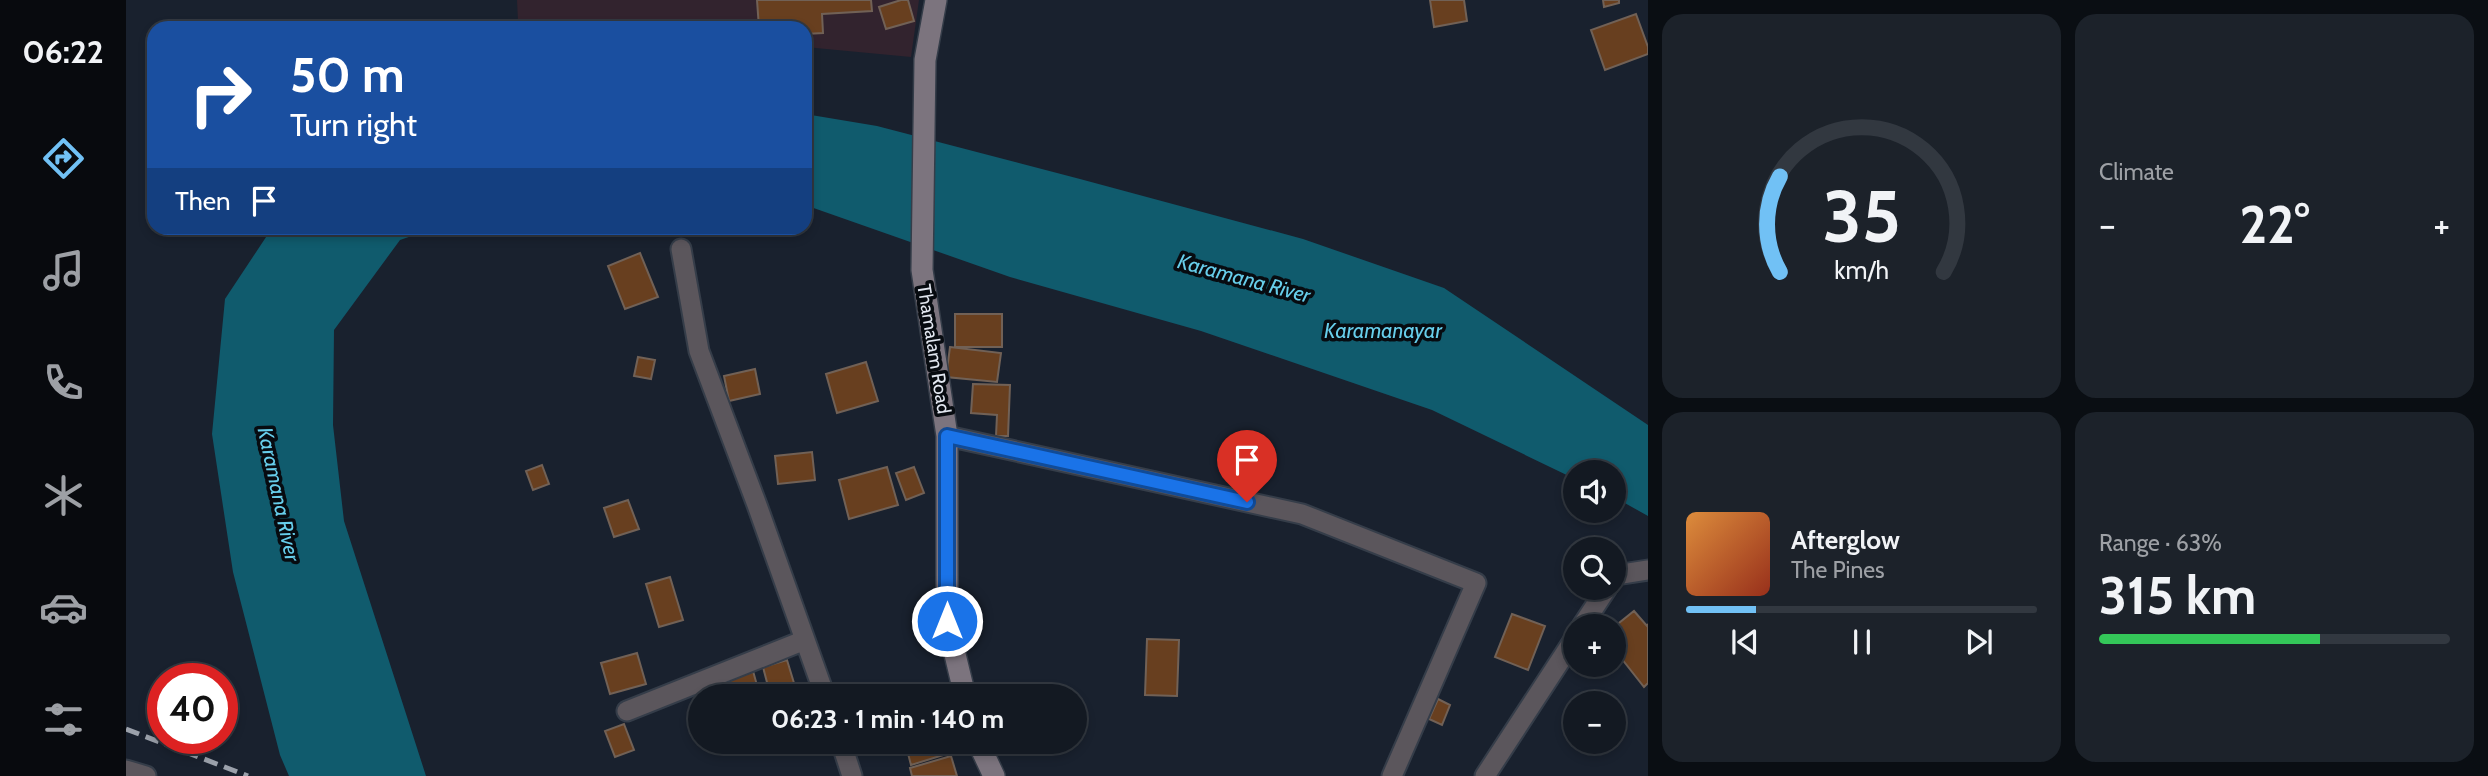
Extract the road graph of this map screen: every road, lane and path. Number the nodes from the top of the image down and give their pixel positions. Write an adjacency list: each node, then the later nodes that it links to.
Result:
1 (936, 0): 3 (street, Thamalam Road)
2 (681, 249): 6 (street)
3 (947, 436): 9 (street, Thamalam Road); 17 (street)
4 (1648, 570): 5 (street)
5 (1626, 573)
6 (805, 640): 8 (street); 10 (street)
7 (1563, 656): 18 (street)
8 (821, 684)
9 (962, 684)
10 (627, 711)
11 (845, 754): 15 (street)
12 (984, 754): 16 (street)
13 (126, 770): 14 (street)
14 (146, 776)
15 (852, 776)
16 (994, 776)
17 (1392, 776)
18 (1485, 776)

